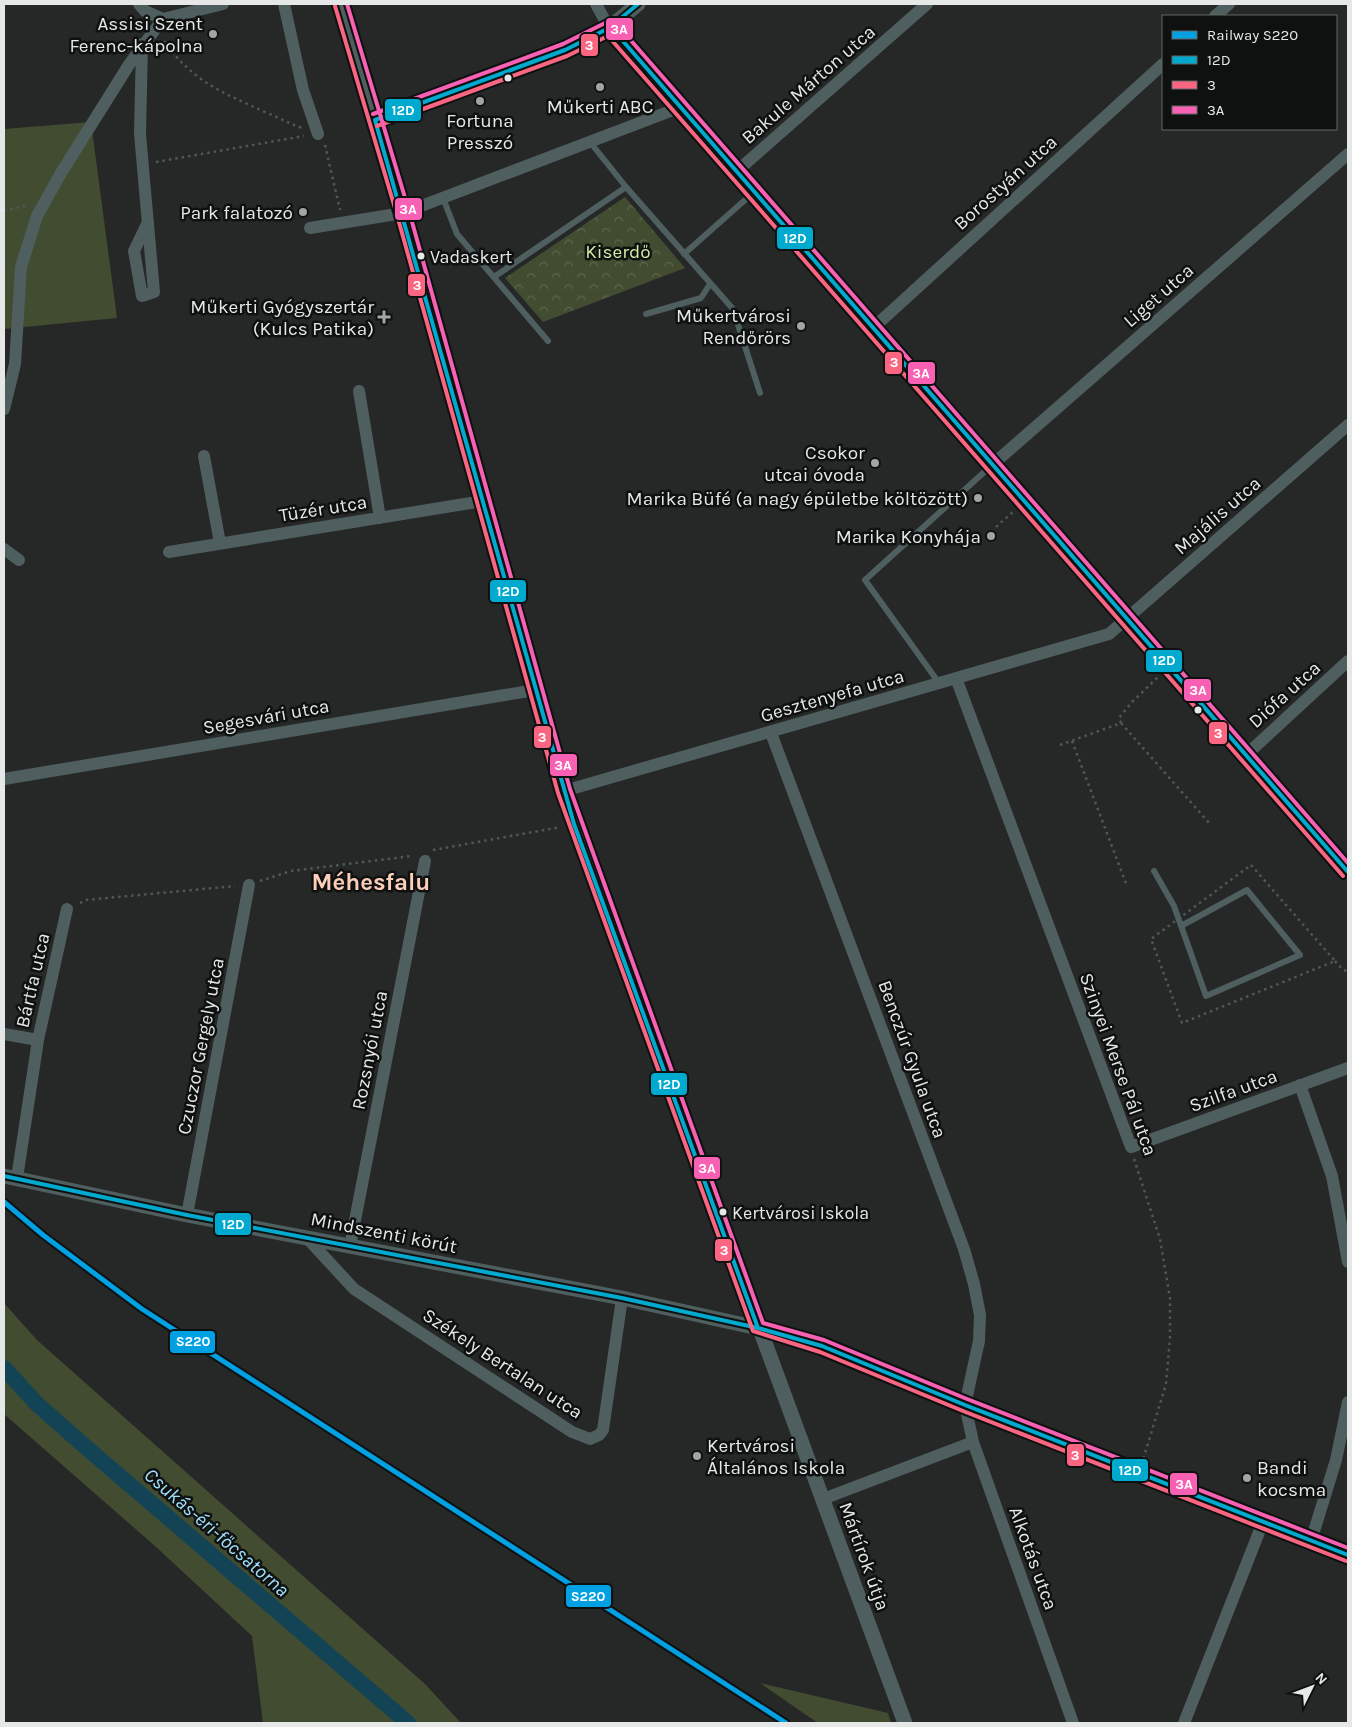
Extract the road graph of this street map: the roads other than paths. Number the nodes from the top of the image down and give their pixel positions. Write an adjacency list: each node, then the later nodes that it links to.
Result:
1 (139, 4): 10 (street)
2 (223, 4): 10 (street)
3 (284, 4): 16 (street)
4 (341, 4): 15 (street, Mártírok útja)
5 (596, 4): 11 (street)
6 (638, 4): 11 (street)
7 (927, 4): 19 (street, Bakule Márton utca)
8 (1229, 4): 9 (street)
9 (1216, 15)
10 (163, 19): 12 (street)
11 (609, 28): 14 (street); 15 (street)
12 (142, 44): 24 (street); 34 (street)
13 (1162, 65): 30 (street, Borostyán utca)
14 (681, 107): 17 (street); 19 (street)
15 (375, 120): 23 (street, Mártírok útja)
16 (318, 134)
17 (590, 142): 20 (lane); 22 (street)
18 (1348, 154): 37 (street, Liget utca)
19 (736, 172): 21 (street)
20 (626, 187): 26 (lane); 27 (lane)
21 (754, 192): 26 (lane); 30 (street)
22 (443, 198): 23 (street); 27 (lane)
23 (403, 214): 25 (street); 38 (street, Mártírok útja)
24 (148, 222): 24 (street)
25 (310, 228)
26 (684, 254): 28 (lane)
27 (494, 277): 31 (lane)
28 (710, 284): 29 (lane); 33 (lane)
29 (646, 314)
30 (873, 328): 37 (street)
31 (548, 341)
32 (359, 391): 39 (street)
33 (760, 393)
34 (4, 409)
35 (1348, 424): 44 (street, Majális utca)
36 (204, 456): 40 (street)
37 (992, 465): 44 (street); 48 (lane)
38 (483, 501): 39 (street, Tüzér utca); 49 (street, Mártírok útja)
39 (380, 518): 40 (street, Tüzér utca)
40 (220, 543): 42 (street, Tüzér utca)
41 (4, 549): 43 (street)
42 (169, 552)
43 (19, 560)
44 (1126, 620): 45 (street, Majális utca); 51 (street)
45 (1109, 634): 47 (street, Gesztenyefa utca)
46 (1348, 661): 51 (street, Diófa utca)
47 (956, 678): 48 (street, Gesztenyefa utca); 64 (street, Szinyei Merse Pál utca)
48 (939, 684): 50 (street, Gesztenyefa utca)
49 (535, 690): 52 (street, Segesvári utca); 53 (street, Mártírok útja)
50 (771, 732): 53 (street, Gesztenyefa utca); 73 (street, Benczúr Gyula utca)
51 (1246, 755): 56 (street)
52 (4, 779)
53 (564, 791): 71 (street, Mártírok útja)
54 (425, 861): 68 (street, Rozsnyói utca)
55 (1154, 871): 59 (lane)
56 (1348, 872)
57 (249, 885): 66 (street, Czuczor Gergely utca)
58 (67, 909): 61 (street, Bártfa utca)
59 (1180, 922): 59 (lane)
60 (4, 1034): 61 (street)
61 (38, 1040): 65 (street, Bártfa utca)
62 (1348, 1068): 63 (street, Szilfa utca)
63 (1300, 1085): 64 (street, Szilfa utca); 69 (street)
64 (1131, 1147)
65 (11, 1177): 66 (street, Mindszenti körút)
66 (187, 1215): 67 (street, Mindszenti körút)
67 (307, 1238): 68 (street, Mindszenti körút); 70 (street, Székely Bertalan utca)
68 (350, 1246): 70 (street, Mindszenti körút)
69 (1348, 1262)
70 (622, 1298): 71 (street, Mindszenti körút)
71 (758, 1328): 73 (street, Mindszenti körút); 75 (street, Mártírok útja)
72 (1348, 1402): 77 (street)
73 (964, 1405): 74 (street, Alkotás utca); 76 (street, Mindszenti körút)
74 (973, 1442): 75 (street); 80 (street, Alkotás utca)
75 (824, 1499): 79 (street, Mártírok útja)
76 (1263, 1522): 77 (street, Mindszenti körút); 81 (street)
77 (1311, 1541): 78 (street, Mindszenti körút)
78 (1348, 1556)
79 (905, 1723)
80 (1074, 1723)
81 (1184, 1723)

